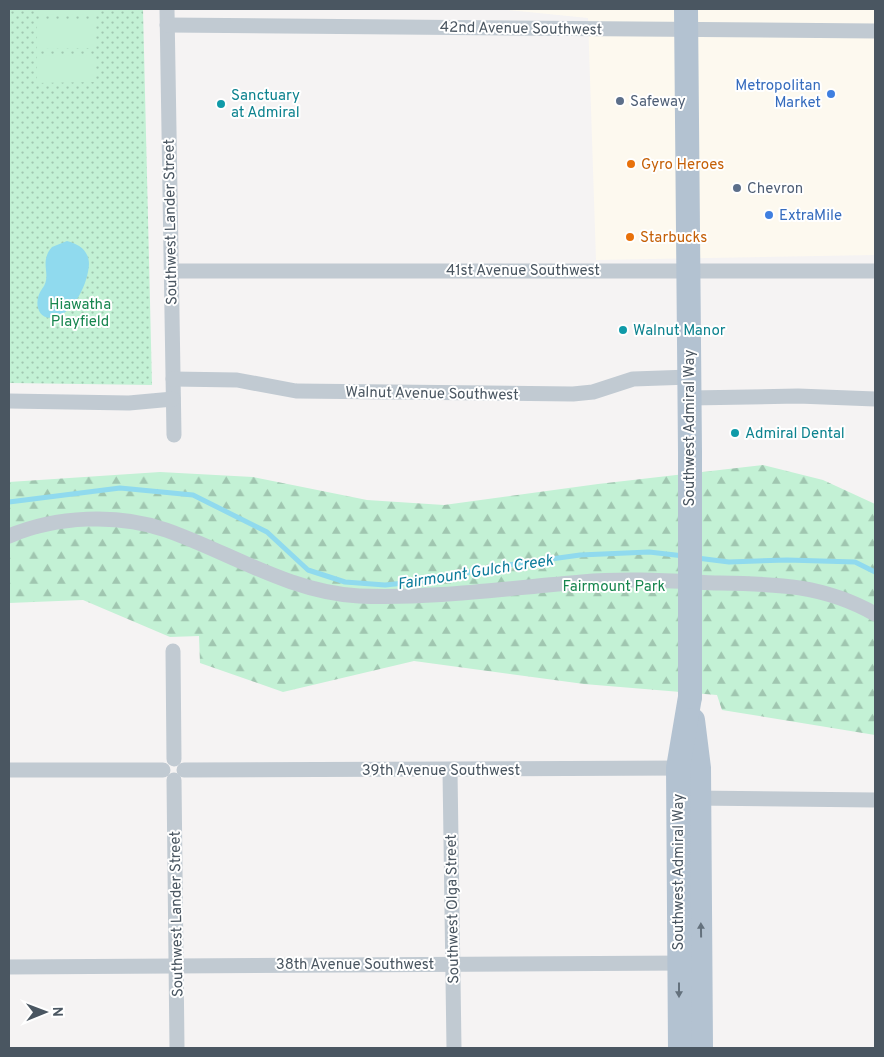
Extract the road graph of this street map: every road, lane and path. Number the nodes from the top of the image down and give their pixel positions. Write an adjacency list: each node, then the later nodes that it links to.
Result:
1 (167, 9): 3 (street, Southwest Lander Street)
2 (686, 19): 3 (street, 42nd Avenue Southwest); 4 (street, 42nd Avenue Southwest); 5 (main road, Southwest Admiral Way)
3 (167, 25): 7 (street, Southwest Lander Street)
4 (875, 32)
5 (688, 270): 6 (street, 41st Avenue Southwest); 7 (street, 41st Avenue Southwest); 9 (main road, Southwest Admiral Way)
6 (875, 270)
7 (171, 271): 8 (street, Southwest Lander Street)
8 (173, 379): 9 (street, Walnut Avenue Southwest); 12 (street, Southwest Lander Street)
9 (690, 388): 10 (street, Walnut Avenue Southwest); 17 (main road, Southwest Admiral Way, bridge)
10 (875, 399)
11 (9, 400): 12 (street)
12 (173, 400): 13 (street, Southwest Lander Street)
13 (174, 435)
14 (9, 536): 15 (street)
15 (875, 614)
16 (173, 651): 19 (street, Southwest Lander Street)
17 (688, 768): 20 (street, 39th Avenue Southwest); 21 (main road, Southwest Admiral Way)
18 (9, 770): 19 (street, 39th Avenue Southwest)
19 (174, 770): 20 (street, 39th Avenue Southwest); 25 (street, Southwest Lander Street)
20 (450, 771): 24 (street, Southwest Olga Street)
21 (689, 798): 22 (street); 23 (main road, Southwest Admiral Way)
22 (875, 800)
23 (690, 963): 24 (street, 38th Avenue Southwest); 29 (main road, Southwest Admiral Way, one-way to 29); 30 (main road, Southwest Admiral Way)
24 (454, 964): 25 (street, 38th Avenue Southwest); 28 (street, Southwest Olga Street)
25 (176, 965): 26 (street, 38th Avenue Southwest); 27 (street, Southwest Lander Street)
26 (9, 966)
27 (177, 1048)
28 (454, 1048)
29 (680, 1048)
30 (701, 1048)

